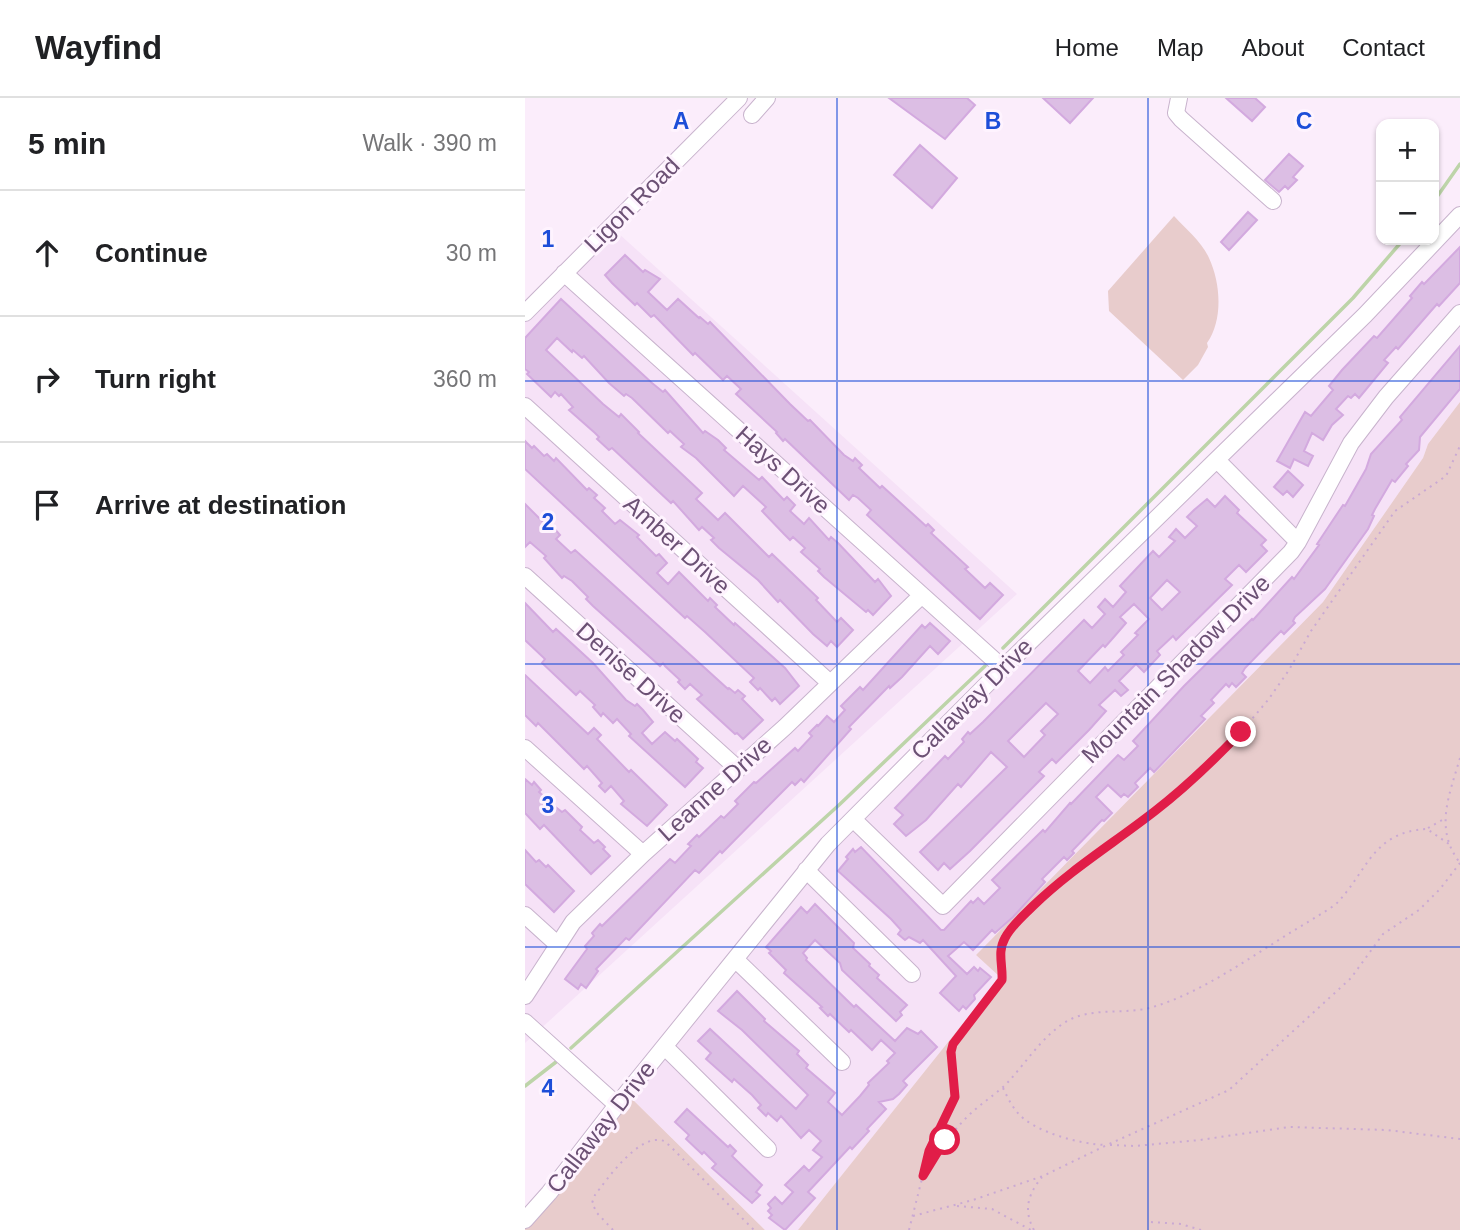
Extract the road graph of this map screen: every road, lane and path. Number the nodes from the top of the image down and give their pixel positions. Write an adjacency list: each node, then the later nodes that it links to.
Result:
1 (739, 98): 7 (street, Ligon Road)
2 (767, 98): 4 (street)
3 (1178, 98): 5 (street)
4 (752, 115)
5 (1273, 201)
6 (1460, 215): 12 (street, Callaway Drive)
7 (564, 273): 8 (street, Ligon Road); 15 (street, Hays Drive)
8 (525, 313)
9 (1460, 313): 13 (street, Mountain Shadow Drive)
10 (525, 407): 17 (street, Amber Drive)
11 (1460, 446): 41 (path)
12 (1217, 460): 13 (street); 16 (street, Callaway Drive)
13 (1299, 542): 22 (street, Mountain Shadow Drive)
14 (525, 576): 20 (street, Denise Drive)
15 (922, 595): 16 (street, Hays Drive); 17 (street, Leanne Drive)
16 (1003, 668): 22 (street, Callaway Drive)
17 (830, 684): 20 (street, Leanne Drive)
18 (525, 748): 25 (street)
19 (1460, 758): 21 (path)
20 (738, 769): 25 (street, Leanne Drive)
21 (1445, 818): 23 (path); 24 (path)
22 (853, 819): 27 (street, Callaway Drive)
23 (1427, 828): 24 (path); 36 (path)
24 (1449, 844): 26 (path)
25 (643, 854): 29 (street, Leanne Drive)
26 (1460, 863): 39 (path)
27 (806, 870): 30 (street, Callaway Drive); 31 (street)
28 (525, 915): 29 (street)
29 (557, 944): 32 (street, Leanne Drive)
30 (735, 959): 34 (street, Callaway Drive); 35 (street)
31 (912, 974)
32 (525, 996)
33 (525, 1022): 37 (street)
34 (664, 1047): 37 (street, Callaway Drive); 40 (street)
35 (842, 1062)
36 (1002, 1087): 39 (path); 41 (path)
37 (617, 1105): 45 (street, Callaway Drive)
38 (1460, 1139): 39 (path)
39 (1107, 1145): 42 (path)
40 (768, 1149)
41 (923, 1176): 44 (path)
42 (1043, 1176): 43 (path); 50 (path)
43 (953, 1205): 44 (path); 50 (path)
44 (912, 1216): 49 (path)
45 (525, 1220)
46 (1151, 1222): 51 (path)
47 (613, 1230): 48 (path)
48 (754, 1230)
49 (909, 1230)
50 (1032, 1230)
51 (1201, 1230)

